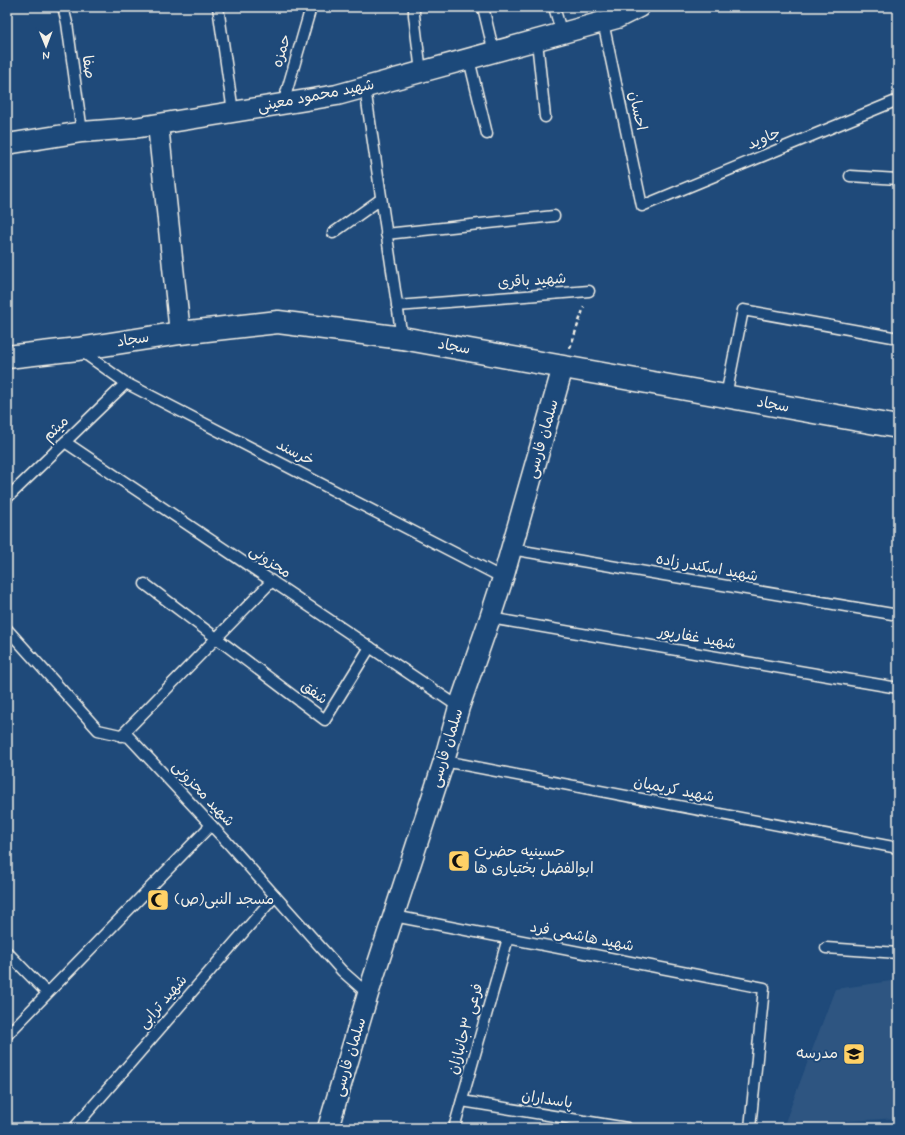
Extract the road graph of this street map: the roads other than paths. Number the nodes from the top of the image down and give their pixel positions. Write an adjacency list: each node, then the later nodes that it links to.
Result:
1 (63, 7): 20 (lane, صفا)
2 (218, 7): 17 (lane)
3 (311, 7): 16 (lane, حمزه)
4 (414, 7): 13 (lane)
5 (483, 7): 11 (lane)
6 (554, 7): 9 (lane)
7 (639, 7): 8 (street, شهید محمود معینی)
8 (612, 16): 9 (street, شهید محمود معینی); 26 (lane, احسان)
9 (562, 34): 10 (street, شهید محمود معینی)
10 (537, 41): 11 (street, شهید محمود معینی); 18 (lane)
11 (494, 53): 12 (street, شهید محمود معینی)
12 (469, 59): 13 (street, شهید محمود معینی); 21 (lane)
13 (421, 72): 14 (street, شهید محمود معینی)
14 (365, 88): 16 (street, شهید محمود معینی); 25 (lane)
15 (898, 100): 26 (lane, جاوید)
16 (283, 104): 17 (street, شهید محمود معینی)
17 (233, 112): 19 (street, شهید محمود معینی)
18 (545, 117)
19 (158, 125): 20 (street, شهید محمود معینی); 32 (street)
20 (82, 132): 22 (street, شهید محمود معینی)
21 (487, 134)
22 (7, 144)
23 (850, 176): 24 (lane)
24 (898, 179)
25 (381, 199): 28 (lane); 29 (lane)
26 (642, 206)
27 (554, 216): 29 (lane)
28 (333, 234)
29 (386, 234): 31 (lane)
30 (589, 291): 31 (lane, شهید باقری)
31 (397, 306): 33 (lane)
32 (180, 333): 33 (street, سجاد); 35 (street, سجاد)
33 (402, 338): 37 (street, سجاد)
34 (898, 338): 39 (lane)
35 (78, 349): 36 (street, سجاد); 38 (lane, خرسند)
36 (7, 357)
37 (563, 367): 39 (street, سجاد); 43 (street, سلمان فارسی)
38 (126, 383): 41 (lane, میثم); 44 (lane, خرسند)
39 (726, 396): 40 (street, سجاد)
40 (898, 428)
41 (65, 442): 42 (lane, میثم); 45 (lane, محزونی)
42 (7, 498)
43 (511, 549): 44 (street, سلمان فارسی); 47 (lane, شهید اسکندر زاده)
44 (503, 578): 48 (street, سلمان فارسی)
45 (272, 581): 50 (lane); 51 (lane, محزونی)
46 (145, 584): 50 (lane)
47 (898, 615)
48 (490, 618): 52 (lane, شهید غفارپور); 53 (street, سلمان فارسی)
49 (7, 629): 54 (lane, شهید محزونی)
50 (216, 638): 51 (lane, شفق); 54 (lane)
51 (370, 647): 53 (lane, محزونی)
52 (898, 688)
53 (459, 707): 55 (street, سلمان فارسی)
54 (121, 736): 56 (lane, شهید محزونی)
55 (444, 761): 57 (lane, شهید کریمیان); 59 (street, سلمان فارسی)
56 (211, 825): 58 (lane, شهید محزونی); 64 (lane)
57 (898, 848)
58 (275, 896): 65 (lane, شهید محزونی); 68 (lane, شهید ترابی)
59 (394, 916): 60 (lane, شهید هاشمی فرد); 65 (street, سلمان فارسی)
60 (508, 938): 67 (lane, فرعی ۳جانبازان); 72 (lane, شهید هاشمی فرد)
61 (826, 948): 63 (lane)
62 (7, 952): 64 (lane)
63 (898, 953)
64 (47, 994): 66 (lane)
65 (368, 994): 69 (street, سلمان فارسی)
66 (7, 1035)
67 (462, 1101): 70 (lane, فرعی ۳جانبازان); 71 (lane, پاسداران)
68 (74, 1128)
69 (328, 1128)
70 (454, 1128)
71 (627, 1128)
72 (750, 1128)

